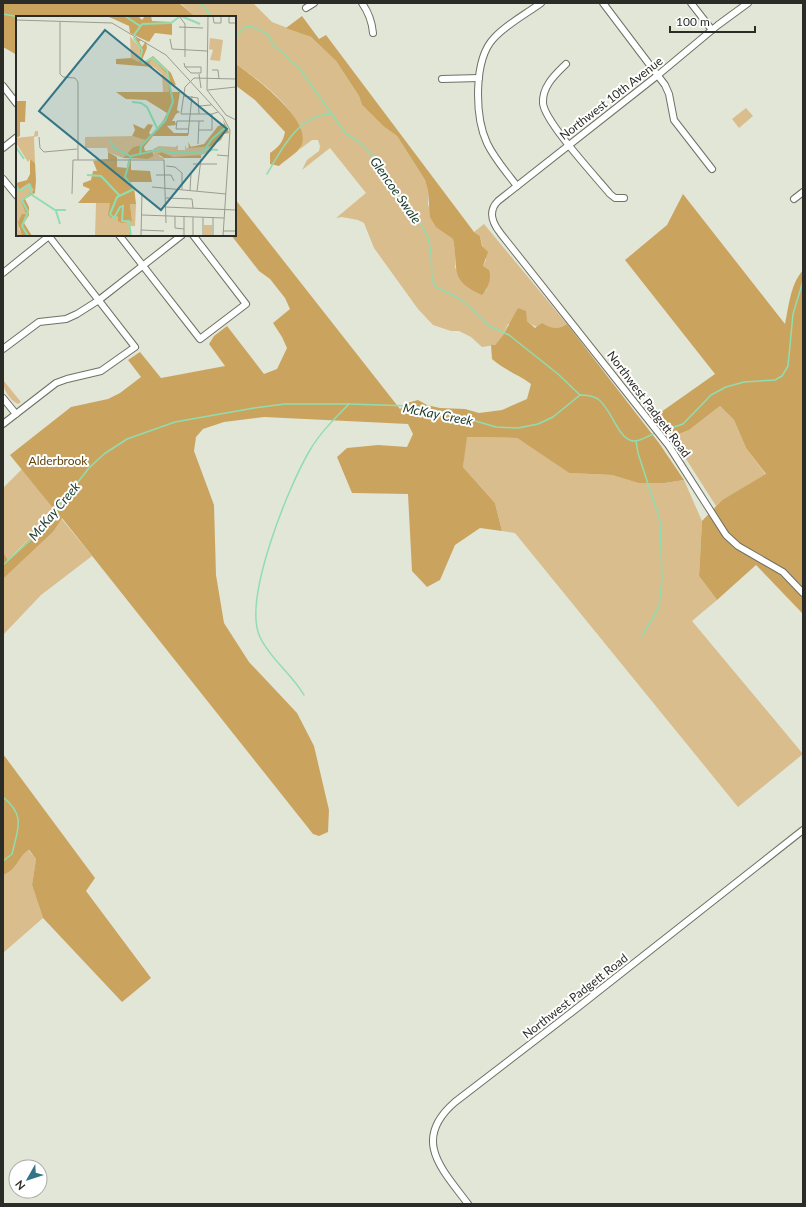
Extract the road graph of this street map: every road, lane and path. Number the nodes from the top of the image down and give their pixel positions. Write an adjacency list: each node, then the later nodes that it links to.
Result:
1 (314, 3): 7 (street)
2 (362, 3): 9 (street)
3 (541, 3): 12 (street)
4 (604, 3): 11 (street)
5 (691, 3): 8 (street)
6 (748, 3): 8 (street, Northwest 10th Avenue)
7 (306, 8)
8 (712, 30): 11 (street, Northwest 10th Avenue)
9 (373, 33)
10 (566, 64): 17 (street)
11 (658, 75): 17 (street, Northwest 10th Avenue); 19 (street)
12 (479, 78): 13 (street); 21 (street)
13 (442, 79)
14 (3, 86): 15 (street)
15 (16, 103)
16 (16, 137): 18 (street)
17 (569, 145): 21 (street, Northwest 10th Avenue); 24 (street)
18 (3, 148)
19 (712, 169)
20 (3, 179): 23 (street)
21 (517, 186): 26 (street, Northwest 10th Avenue)
22 (803, 192): 25 (street)
23 (16, 195)
24 (624, 198)
25 (794, 199)
26 (492, 213): 38 (street, Northwest Padgett Road)
27 (48, 236): 32 (street); 33 (street)
28 (119, 236): 31 (street)
29 (181, 236): 31 (street)
30 (193, 236): 31 (street)
31 (143, 266): 33 (street)
32 (3, 273)
33 (99, 300): 34 (street); 36 (street)
34 (3, 349)
35 (3, 398): 36 (street)
36 (16, 414): 37 (street)
37 (3, 424)
38 (803, 593)
39 (803, 830): 40 (street, Northwest Padgett Road)
40 (468, 1204)

